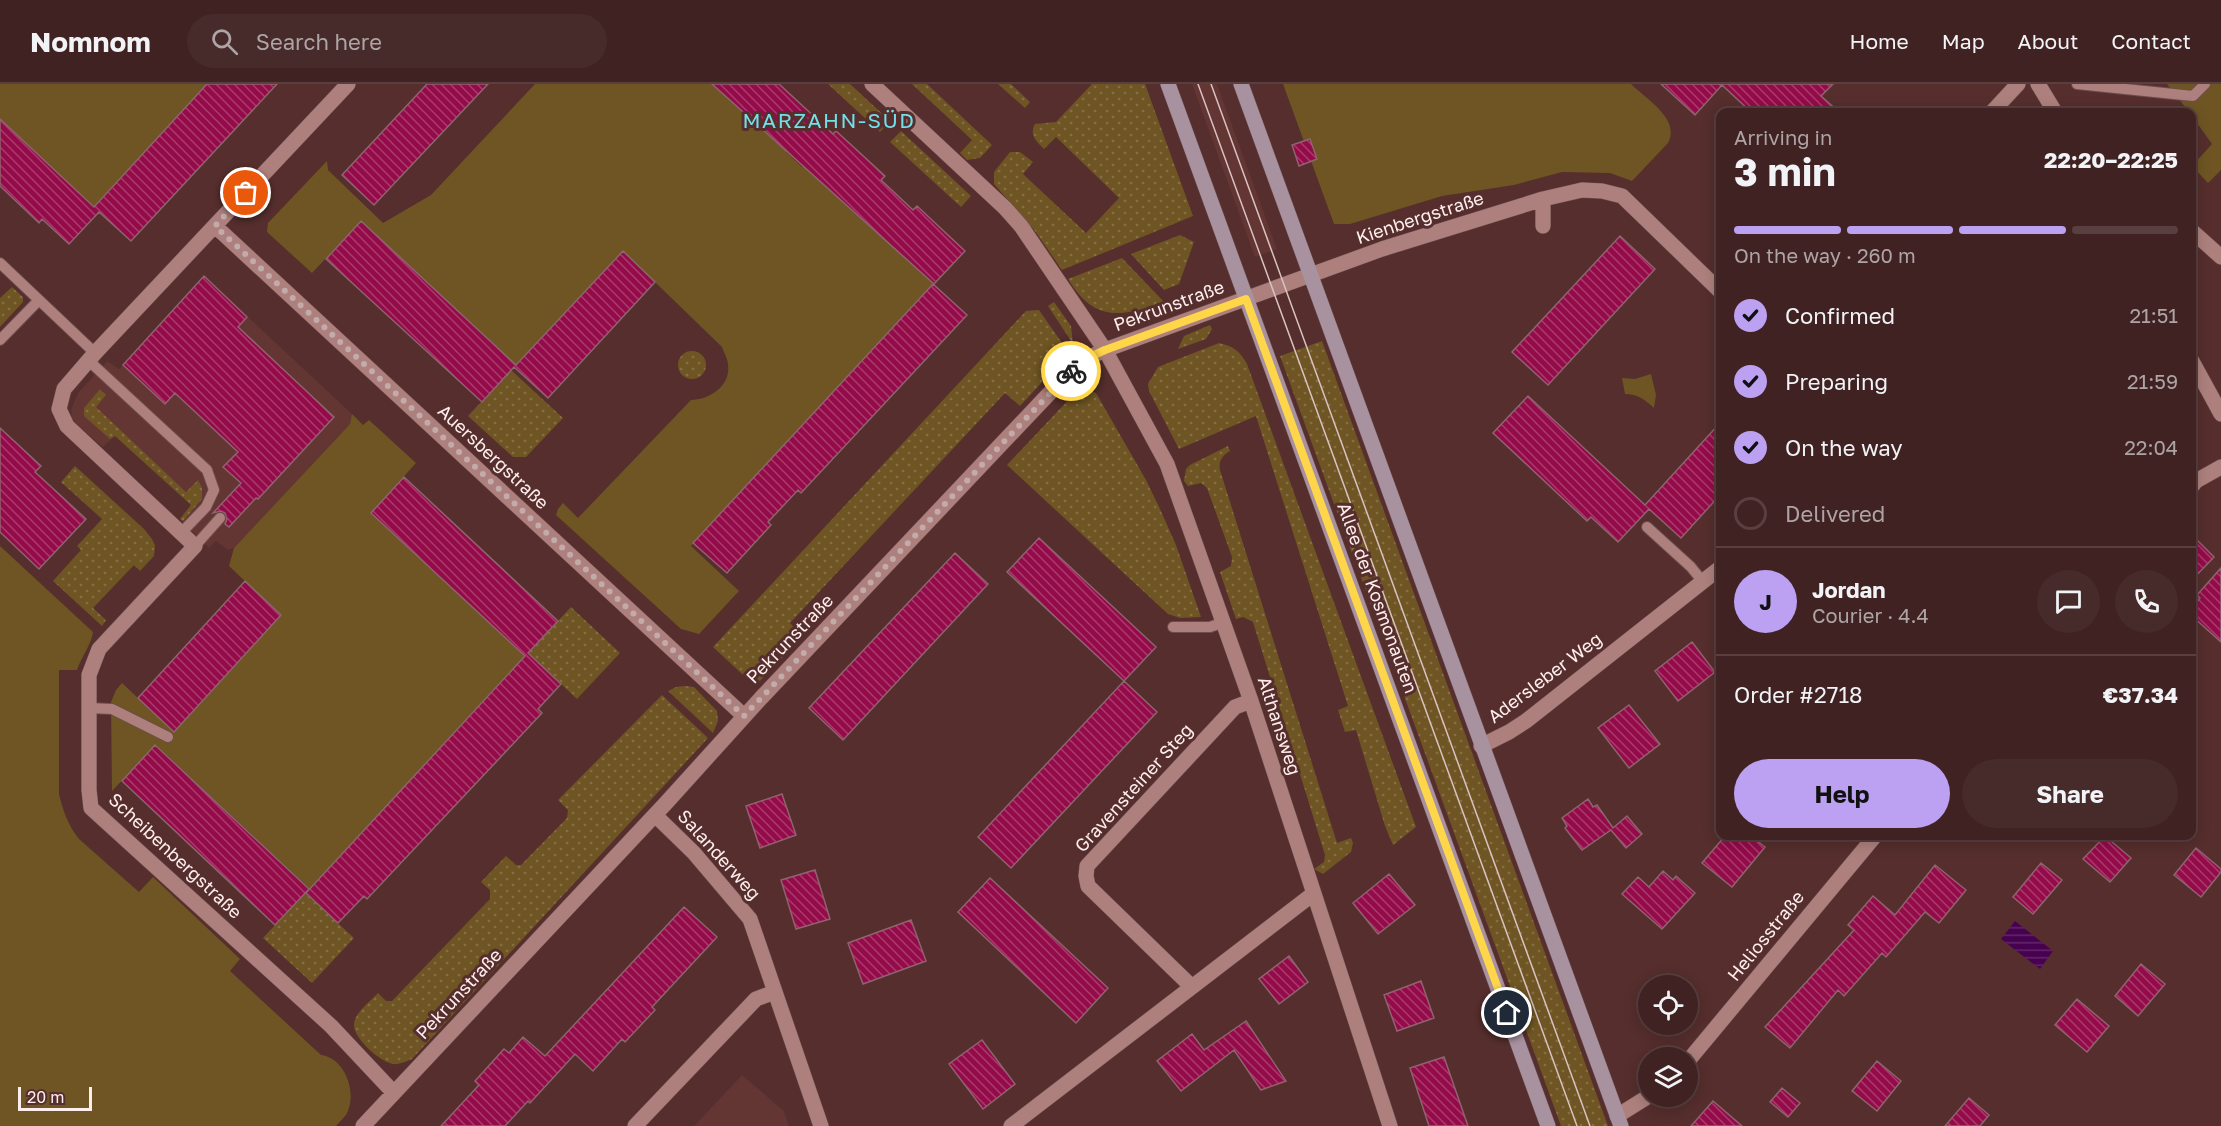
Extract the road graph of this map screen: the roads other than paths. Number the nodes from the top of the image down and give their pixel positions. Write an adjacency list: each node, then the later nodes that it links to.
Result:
1 (348, 84): 12 (street)
2 (872, 84): 22 (street)
3 (1168, 84): 19 (main road, Allee der Kosmonauten)
4 (1241, 84): 17 (main road)
5 (2018, 84): 9 (street)
6 (2038, 84): 10 (street)
7 (2077, 84): 8 (lane)
8 (2205, 84)
9 (1996, 108)
10 (2053, 108)
11 (1543, 199): 13 (street); 17 (street, Kienbergstraße); 18 (street, Kienbergstraße)
12 (215, 226): 23 (street); 38 (street, Auersbergstraße)
13 (1543, 226)
14 (2196, 235): 15 (street)
15 (2221, 257)
16 (0, 263): 20 (lane)
17 (1311, 276): 19 (street, Pekrunstraße); 40 (main road)
18 (1716, 287)
19 (1246, 299): 22 (street, Pekrunstraße); 55 (main road, Allee der Kosmonauten)
20 (39, 300): 21 (lane); 23 (lane)
21 (0, 340)
22 (1105, 350): 34 (street, Althansweg); 38 (street, Pekrunstraße)
23 (92, 357): 30 (lane); 30 (street)
24 (2196, 368): 25 (street)
25 (2221, 414)
26 (2221, 466): 27 (street)
27 (2196, 481)
28 (220, 518): 31 (lane)
29 (1647, 527): 33 (lane)
30 (181, 533): 31 (street)
31 (195, 546): 37 (street, Scheibenbergstraße)
32 (1716, 571): 33 (street, Adersleber Weg)
33 (1703, 582): 40 (street, Adersleber Weg)
34 (1224, 622): 35 (lane); 36 (street, Althansweg)
35 (1173, 627)
36 (1251, 701): 43 (street, Althansweg); 44 (street, Gravensteiner Steg)
37 (89, 708): 39 (lane); 47 (street, Scheibenbergstraße)
38 (744, 716): 41 (street, Pekrunstraße)
39 (168, 737)
40 (1481, 746): 49 (main road)
41 (655, 815): 45 (street, Salanderweg); 47 (street, Pekrunstraße)
42 (1872, 840): 46 (street, Heliosstraße)
43 (1313, 894): 44 (street); 54 (street, Althansweg)
44 (1191, 986): 53 (street)
45 (776, 992): 51 (street); 52 (street, Salanderweg)
46 (1698, 1049)
47 (393, 1092): 50 (street, Pekrunstraße)
48 (1638, 1105): 49 (street)
49 (1619, 1121)
50 (363, 1126)
51 (636, 1126)
52 (821, 1126)
53 (1011, 1126)
54 (1390, 1126)
55 (1548, 1126)

